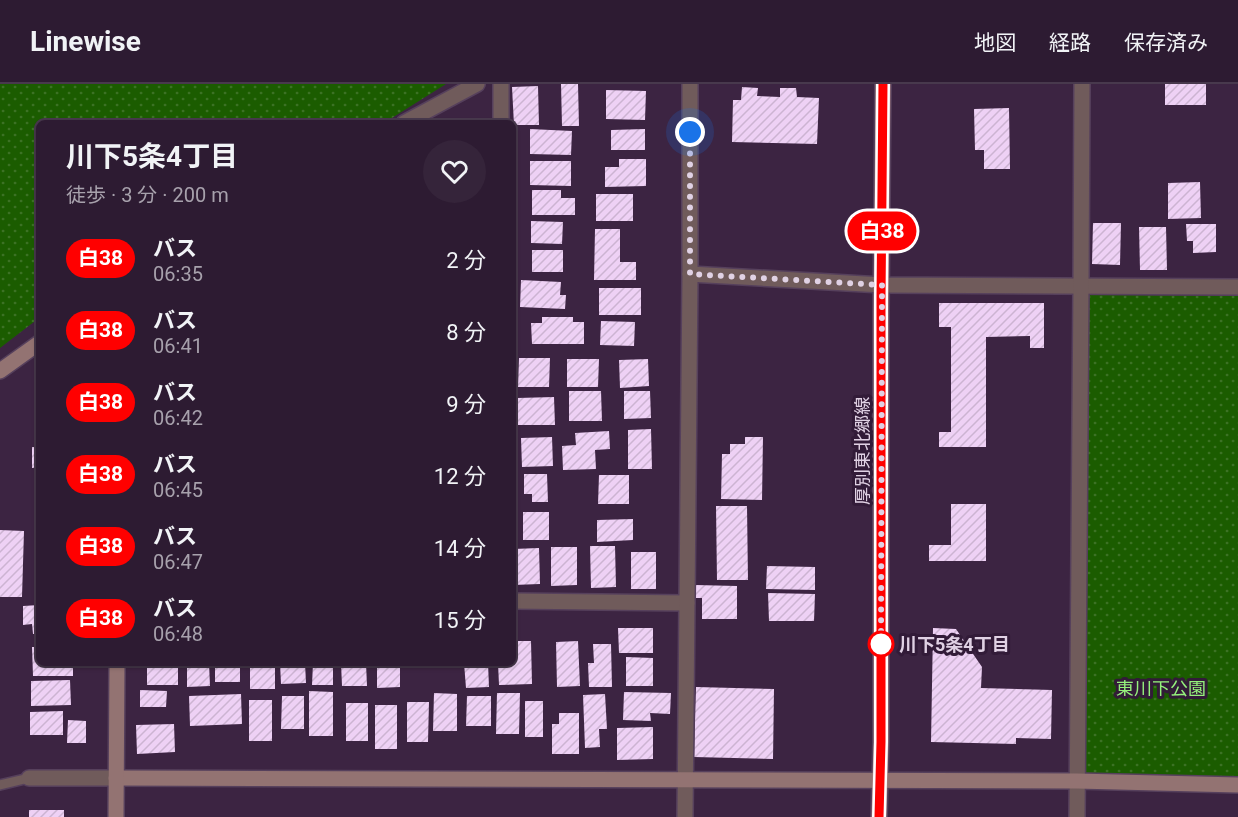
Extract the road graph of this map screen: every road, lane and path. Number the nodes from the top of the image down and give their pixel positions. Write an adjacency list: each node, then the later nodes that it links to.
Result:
1 (477, 84): 6 (street)
2 (501, 84): 7 (street)
3 (690, 84): 8 (street)
4 (883, 84): 9 (main road, 厚別東北郷線)
5 (1082, 84): 10 (street)
6 (410, 120)
7 (501, 120)
8 (690, 274): 9 (street); 15 (street)
9 (882, 285): 10 (street); 20 (main road, 厚別東北郷線)
10 (1082, 286): 11 (street); 21 (street)
11 (1238, 287)
12 (36, 345): 13 (street)
13 (0, 371)
14 (516, 600): 15 (street)
15 (687, 603): 19 (street)
16 (117, 666): 18 (street)
17 (29, 778): 18 (street); 23 (lane)
18 (116, 778): 19 (street); 24 (street)
19 (686, 780): 20 (street); 25 (street)
20 (880, 781): 21 (street); 26 (main road, 厚別東北郷線)
21 (1077, 781): 22 (street); 27 (street)
22 (1238, 784)
23 (0, 785)
24 (116, 817)
25 (685, 817)
26 (879, 817)
27 (1077, 817)

